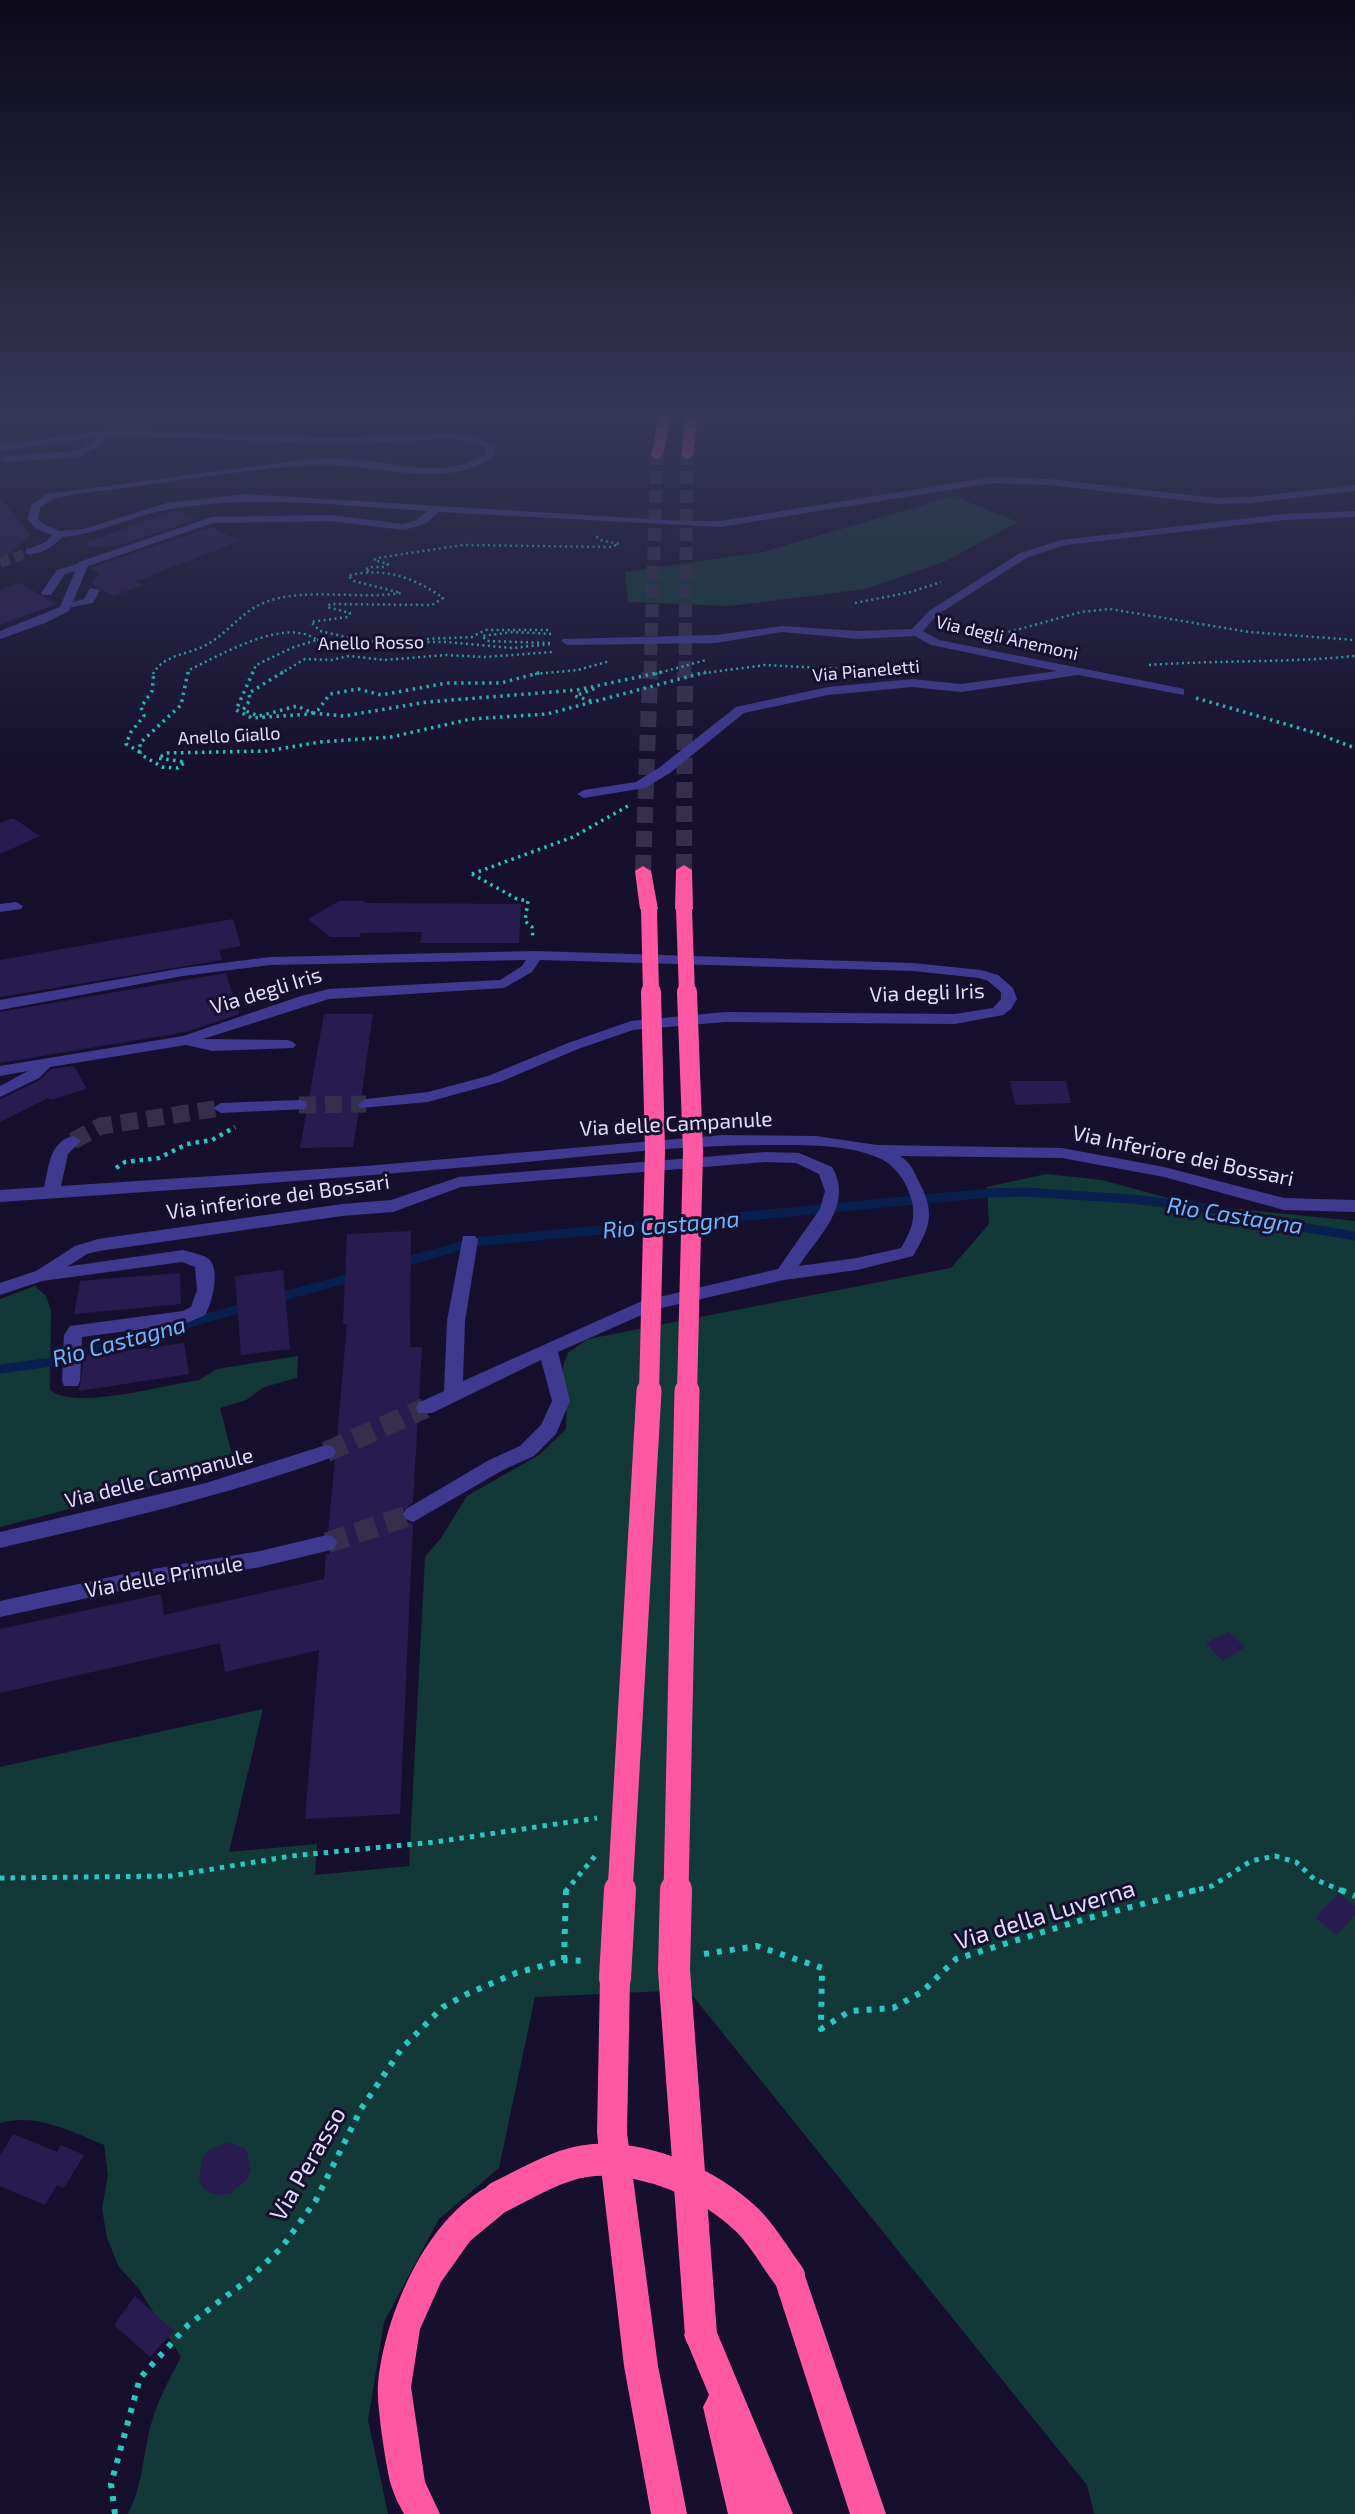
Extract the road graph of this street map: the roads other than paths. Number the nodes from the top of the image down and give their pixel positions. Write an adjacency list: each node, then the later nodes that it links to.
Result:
1 (59, 534): 4 (street)
2 (171, 534): 5 (street)
3 (1132, 534): 9 (street, Via degli Anemoni)
4 (30, 552)
5 (80, 566): 7 (street); 8 (street)
6 (94, 590): 8 (street)
7 (47, 593)
8 (66, 607): 10 (street)
9 (917, 632): 11 (street); 12 (street, Via degli Anemoni)
10 (0, 635)
11 (563, 642)
12 (1077, 672): 13 (street, Via degli Anemoni); 14 (street, Via Pianeletti)
13 (1181, 692)
14 (583, 794)
15 (684, 870): 47 (highway, bridge)
16 (643, 871): 49 (highway, bridge)
17 (16, 906): 18 (street)
18 (0, 908)
19 (536, 955): 20 (street, Via degli Iris); 21 (street, Via degli Iris); 26 (street, Via degli Iris)
20 (0, 1005)
21 (186, 1040): 22 (street); 23 (street, Via degli Iris)
22 (288, 1045)
23 (47, 1062): 24 (street, Via degli Iris); 25 (street)
24 (0, 1071)
25 (0, 1092)
26 (366, 1104)
27 (299, 1105): 28 (street)
28 (221, 1108)
29 (73, 1141): 31 (street)
30 (876, 1150): 31 (street, Via delle Campanule); 33 (street, Via Inferiore dei Bossari); 35 (street, Via delle Campanule)
31 (52, 1191): 32 (street, Via delle Campanule)
32 (0, 1196)
33 (1355, 1206)
34 (469, 1240): 40 (street)
35 (784, 1274): 36 (street, Via inferiore dei Bossari); 38 (street, Via delle Campanule)
36 (42, 1275): 37 (street, Via inferiore dei Bossari); 39 (street)
37 (0, 1289)
38 (548, 1350): 40 (street, Via delle Campanule); 43 (street)
39 (71, 1381)
40 (453, 1394): 41 (street, Via delle Campanule)
41 (425, 1408)
42 (327, 1452): 44 (street, Via delle Campanule)
43 (413, 1514)
44 (0, 1540)
45 (327, 1543): 46 (street, Via delle Primule)
46 (0, 1609)
47 (701, 2335): 50 (highway); 51 (highway)
48 (422, 2514): 52 (highway, bridge)
49 (669, 2514)
50 (746, 2514)
51 (775, 2514)
52 (868, 2514)

